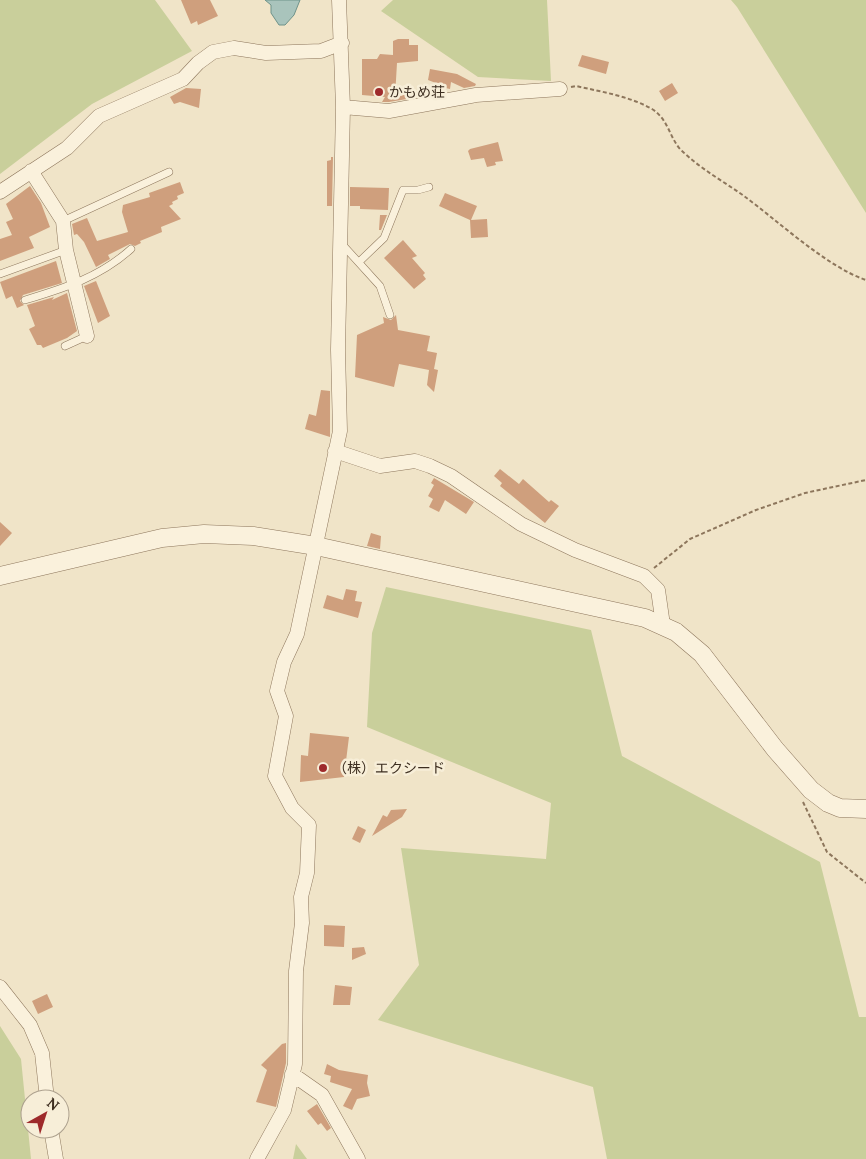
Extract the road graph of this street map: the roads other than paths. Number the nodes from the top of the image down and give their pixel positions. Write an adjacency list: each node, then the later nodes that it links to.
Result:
1 (339, 0): 2 (street)
2 (342, 43): 4 (street); 5 (street)
3 (560, 89): 4 (street)
4 (343, 107): 10 (street)
5 (32, 171): 8 (street); 9 (street)
6 (169, 172): 9 (lane)
7 (430, 186): 13 (lane)
8 (0, 192)
9 (62, 221): 12 (street)
10 (340, 243): 13 (lane); 20 (street)
11 (131, 248): 15 (lane)
12 (66, 250): 14 (lane); 15 (street)
13 (360, 261): 17 (lane)
14 (0, 274)
15 (75, 284): 16 (lane); 18 (street)
16 (25, 300)
17 (390, 315)
18 (87, 336): 19 (lane)
19 (65, 346)
20 (335, 451): 21 (street); 23 (street)
21 (316, 546): 22 (street); 23 (street); 26 (street)
22 (0, 576)
23 (663, 625): 24 (street)
24 (866, 809)
25 (0, 987): 27 (street)
26 (292, 1074): 30 (street); 31 (street)
27 (47, 1089)
28 (53, 1139): 29 (street)
29 (56, 1159)
30 (257, 1159)
31 (358, 1159)

